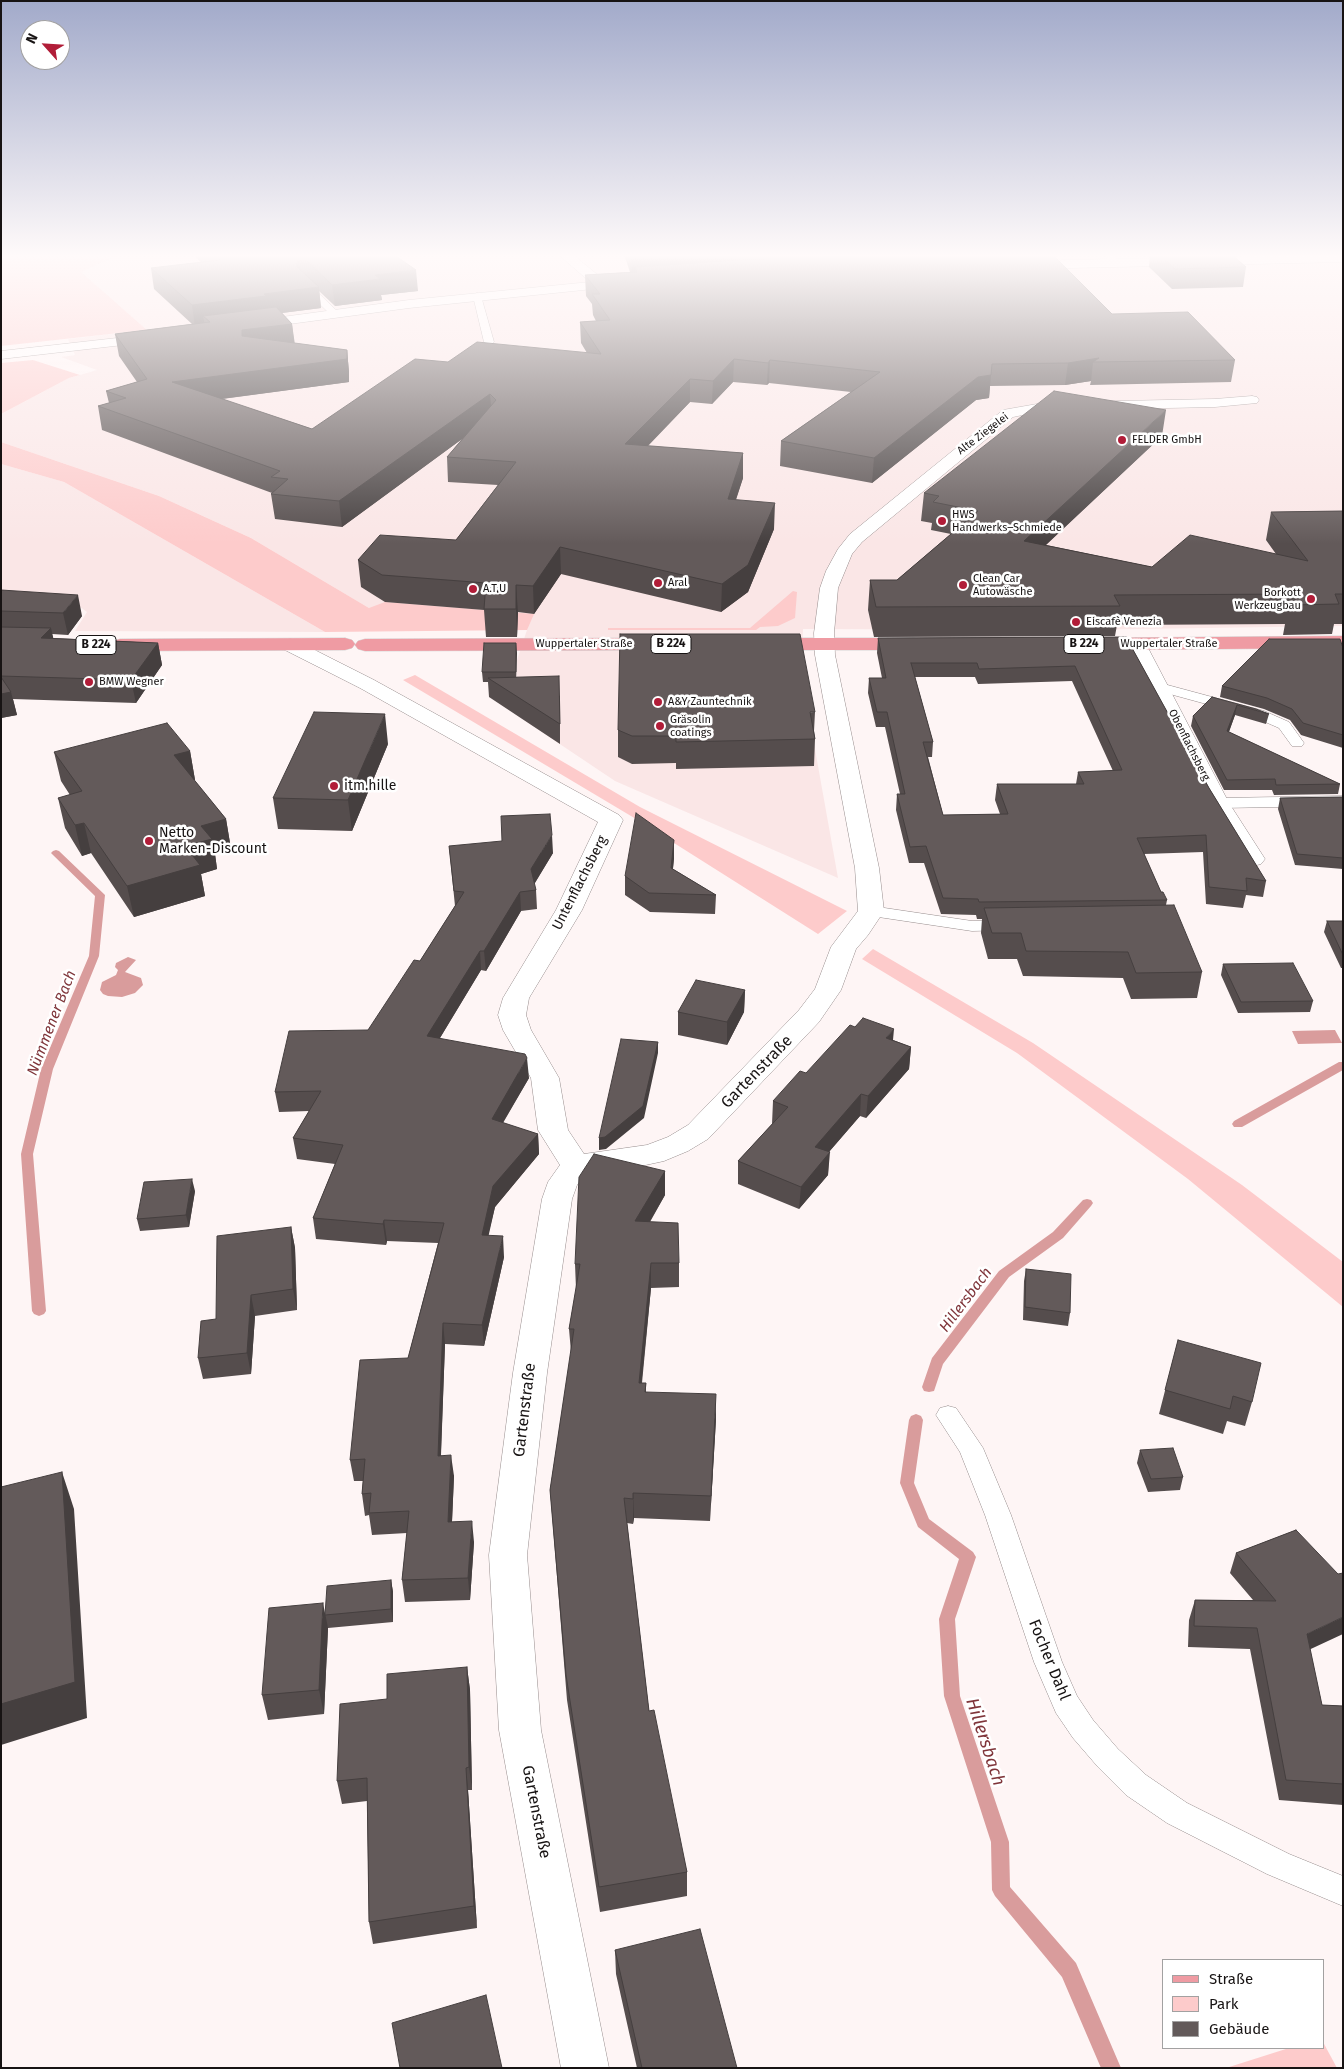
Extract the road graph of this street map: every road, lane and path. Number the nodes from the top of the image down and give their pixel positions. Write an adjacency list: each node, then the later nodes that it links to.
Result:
1 (41, 351): 2 (street)
2 (1, 355)
3 (1252, 400): 9 (street, Alte Ziegelei)
4 (1343, 642): 12 (main road, Wuppertaler Straße / B 224)
5 (345, 644): 14 (main road, B 224)
6 (365, 644): 7 (main road, Wuppertaler Straße / B 224)
7 (678, 644)
8 (747, 644): 9 (main road)
9 (825, 644): 10 (main road); 21 (street)
10 (932, 644)
11 (1070, 644): 12 (main road, Wuppertaler Straße / B 224)
12 (1136, 644): 15 (street, Obenflachsberg)
13 (104, 645): 14 (main road, B 224)
14 (290, 645): 23 (street, Untenflachsberg)
15 (1160, 687): 16 (lane, Obenflachsberg); 19 (street, Obenflachsberg)
16 (1284, 725): 17 (lane)
17 (1298, 742)
18 (1343, 801): 19 (lane)
19 (1218, 803): 20 (street, Obenflachsberg)
20 (1253, 859)
21 (871, 911): 22 (lane); 23 (street, Gartenstraße)
22 (1020, 925)
23 (576, 1166): 26 (street, Gartenstraße)
24 (948, 1415): 25 (lane, Focher Dahl)
25 (1343, 1891)
26 (586, 2068)

